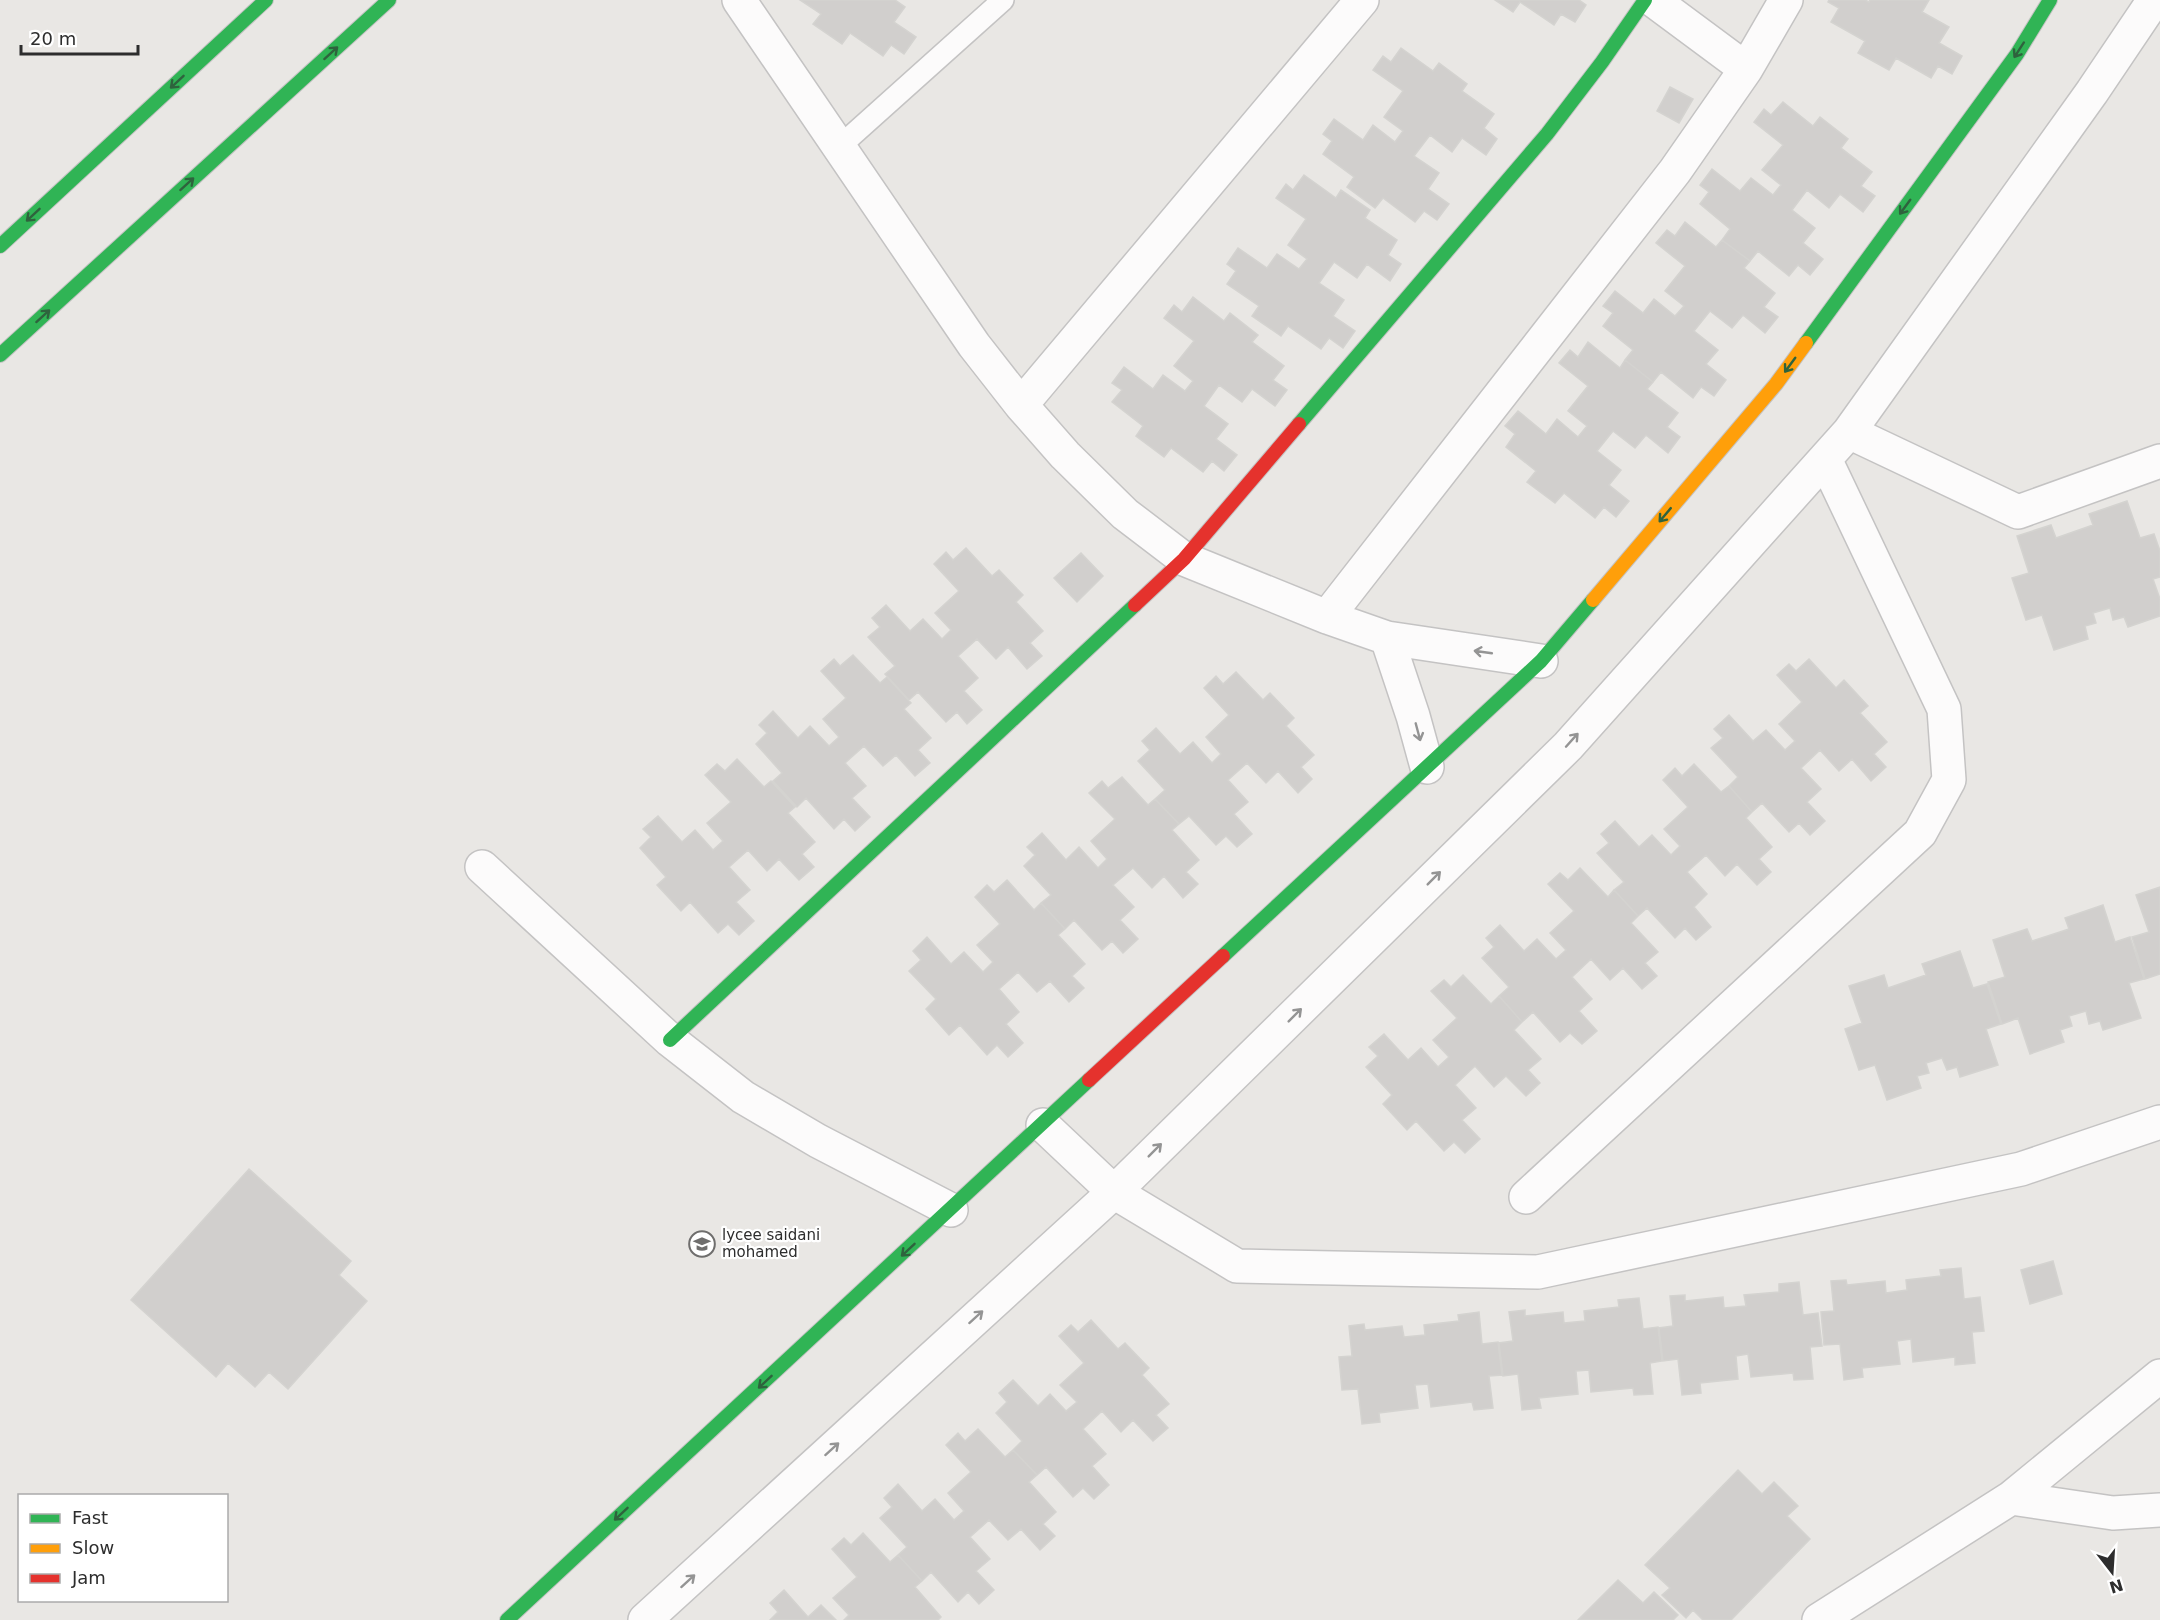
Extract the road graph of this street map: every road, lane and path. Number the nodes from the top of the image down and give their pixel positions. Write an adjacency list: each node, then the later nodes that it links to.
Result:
1 (266, 0): 13 (street, one-way to 13)
2 (389, 0): 14 (street, one-way to 2)
3 (739, 0): 12 (street)
4 (1004, 0): 12 (lane)
5 (1362, 0): 15 (street)
6 (1645, 0): 19 (street)
7 (1653, 0): 11 (street)
8 (1786, 0): 11 (street)
9 (2050, 0): 22 (street, one-way to 22)
10 (2154, 0): 16 (street)
11 (1746, 69): 20 (street)
12 (839, 147): 15 (street)
13 (0, 246)
14 (0, 356)
15 (1021, 405): 19 (street)
16 (1849, 432): 17 (street); 18 (street)
17 (1825, 459): 28 (street, one-way to 17); 29 (street)
18 (2160, 461)
19 (1184, 559): 20 (street); 25 (street)
20 (1327, 616): 21 (street)
21 (1388, 638): 22 (street, one-way to 21); 23 (street, one-way to 23)
22 (1541, 661): 23 (street)
23 (1427, 767): 27 (street)
24 (482, 867): 25 (street)
25 (670, 1040): 30 (street)
26 (2160, 1122): 28 (street)
27 (1043, 1125): 28 (street); 30 (street)
28 (1113, 1192): 35 (street, one-way to 28)
29 (1526, 1197)
30 (951, 1210): 34 (street, one-way to 34)
31 (2160, 1376): 32 (street)
32 (2011, 1498): 33 (street); 36 (street)
33 (2160, 1510)
34 (507, 1620)
35 (645, 1620)
36 (1819, 1620)

